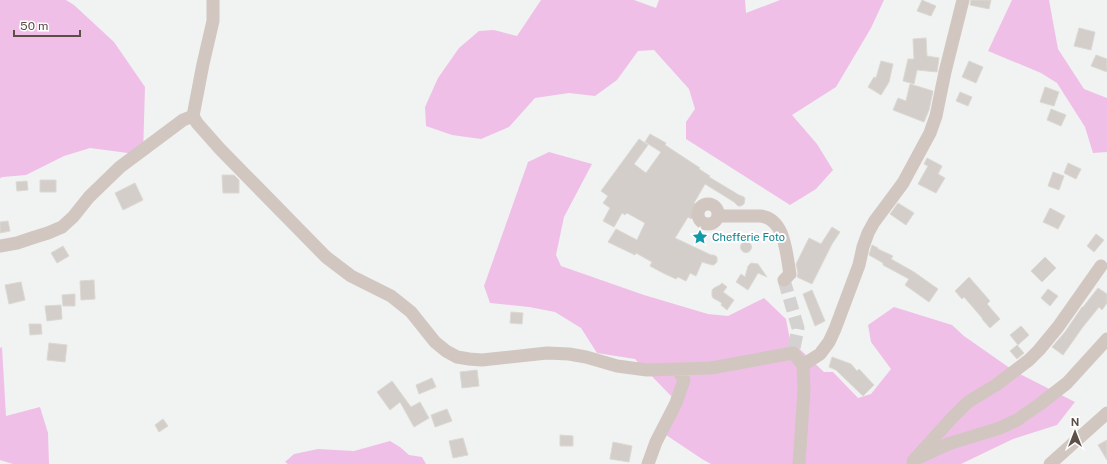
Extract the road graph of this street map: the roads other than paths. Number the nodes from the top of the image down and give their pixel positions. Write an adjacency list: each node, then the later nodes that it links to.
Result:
1 (213, 0): 3 (street)
2 (963, 0): 9 (street)
3 (193, 116): 5 (street); 10 (street)
4 (718, 216): 7 (street)
5 (0, 246)
6 (1101, 266): 12 (street)
7 (784, 280)
8 (1107, 339): 12 (street)
9 (803, 365): 10 (street); 14 (street)
10 (678, 370): 13 (street)
11 (1107, 413): 15 (street)
12 (910, 462)
13 (648, 464)
14 (799, 464)
15 (1050, 464)

